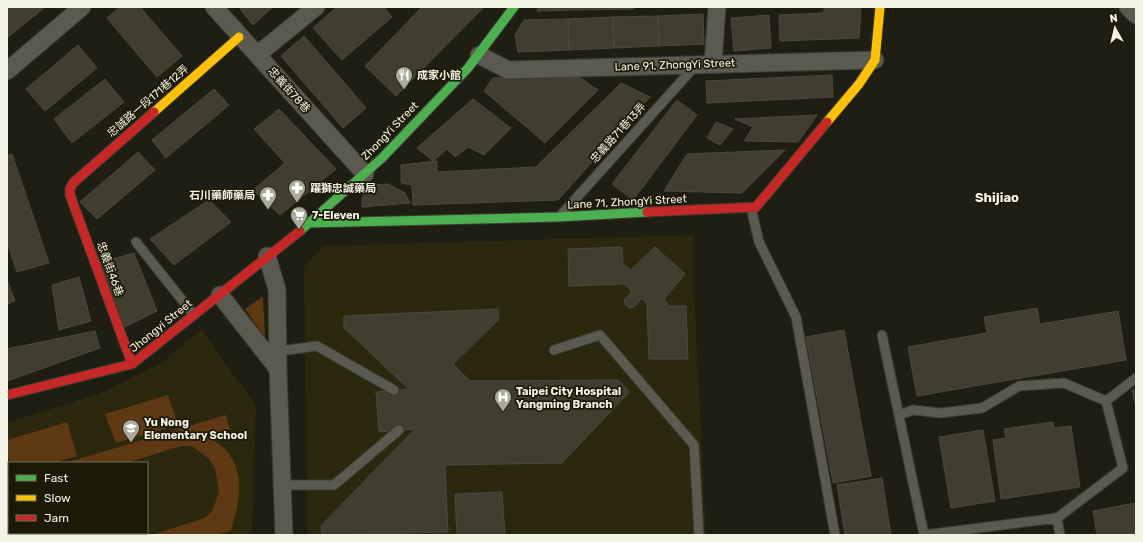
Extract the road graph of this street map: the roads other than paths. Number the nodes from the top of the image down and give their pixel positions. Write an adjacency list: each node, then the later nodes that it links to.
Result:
1 (82, 7): 14 (street)
2 (214, 7): 9 (street, 忠義街78巷)
3 (316, 7): 10 (street)
4 (514, 7): 11 (street, ZhongYi Street)
5 (717, 7): 13 (street)
6 (880, 7): 12 (street)
7 (1128, 7): 8 (street)
8 (1136, 15)
9 (240, 37): 10 (street, 忠義街78巷); 16 (street, 忠誠路一段171巷12弄)
10 (257, 55): 15 (street, 忠義街78巷)
11 (478, 55): 13 (street, Lane 91, ZhongYi Street); 15 (street, ZhongYi Street)
12 (876, 60): 13 (street, Lane 91, ZhongYi Street); 17 (street)
13 (705, 65): 18 (lane, 忠義路71巷13弄)
14 (7, 72)
15 (365, 174): 19 (street, ZhongYi Street)
16 (73, 183): 27 (street, 忠義街46巷)
17 (751, 208): 18 (street, Lane 71, ZhongYi Street); 39 (lane)
18 (558, 217): 19 (street, Lane 71, ZhongYi Street)
19 (310, 223): 21 (street, ZhongYi Street)
20 (136, 242): 23 (lane)
21 (267, 256): 22 (street, Jhongyi Street); 26 (street)
22 (220, 295): 23 (street, Jhongyi Street); 28 (street)
23 (194, 315): 27 (street, Jhongyi Street)
24 (882, 335): 33 (lane)
25 (554, 350): 38 (lane)
26 (279, 351): 28 (street); 30 (lane)
27 (132, 364): 31 (street, Jhongyi Street)
28 (278, 368): 35 (street)
29 (1136, 378): 32 (lane)
30 (394, 390)
31 (7, 395)
32 (1106, 401): 33 (lane); 36 (lane)
33 (899, 415): 40 (lane)
34 (399, 430): 35 (lane)
35 (282, 484): 37 (street)
36 (1057, 518): 40 (lane); 41 (lane)
37 (284, 535)
38 (699, 535)
39 (835, 535)
40 (924, 535)
41 (1060, 535)

